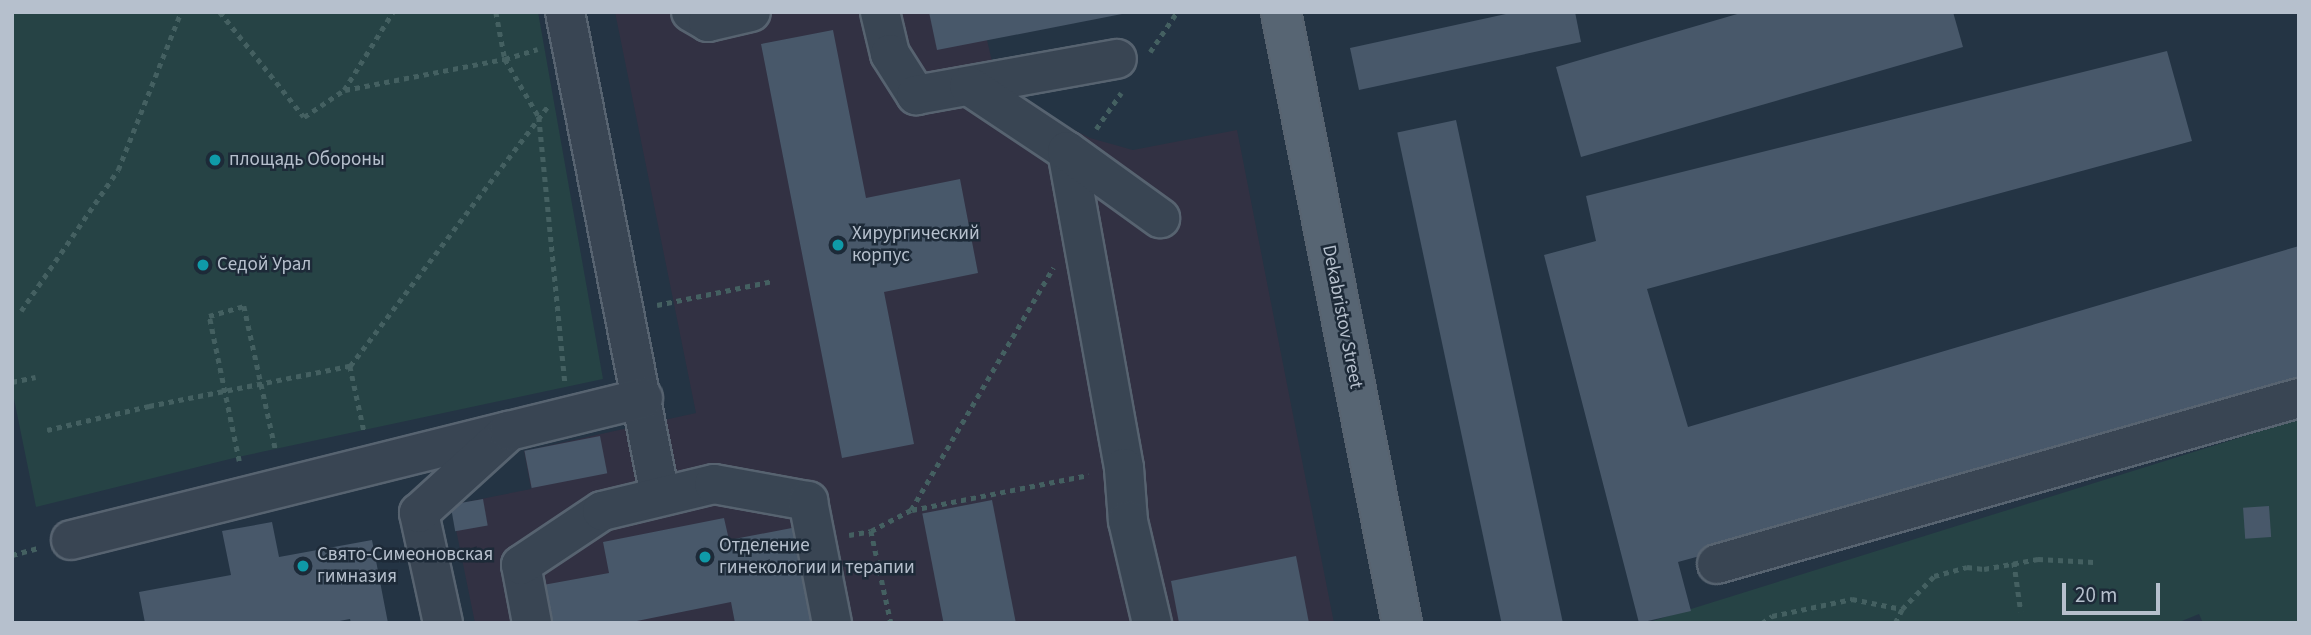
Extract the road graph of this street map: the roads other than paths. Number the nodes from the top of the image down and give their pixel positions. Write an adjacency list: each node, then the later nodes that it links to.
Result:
1 (691, 12): 2 (street)
2 (751, 12)
3 (880, 12): 7 (street)
4 (1281, 12): 20 (main road, Dekabristov Street)
5 (570, 42): 10 (street)
6 (1128, 70): 7 (street)
7 (970, 86): 8 (street)
8 (1075, 156): 9 (street); 19 (street)
9 (1160, 218)
10 (643, 398): 12 (street); 13 (street)
11 (2299, 398): 15 (street)
12 (509, 431): 14 (street); 16 (street)
13 (660, 496): 17 (street); 18 (street)
14 (71, 540)
15 (1717, 564)
16 (443, 623)
17 (533, 623)
18 (832, 623)
19 (1152, 623)
20 (1402, 623)

